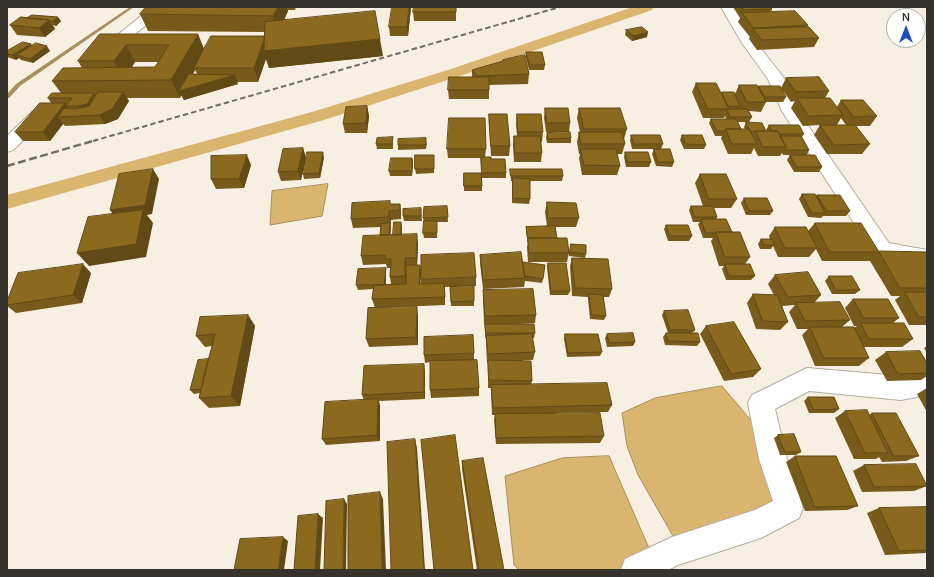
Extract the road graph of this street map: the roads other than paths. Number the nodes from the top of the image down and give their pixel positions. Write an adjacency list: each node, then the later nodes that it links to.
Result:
1 (160, 7): 3 (street)
2 (728, 7): 6 (street)
3 (92, 64)
4 (48, 106): 5 (street)
5 (7, 146)
6 (927, 258)
7 (927, 384): 8 (street)
8 (636, 570)

